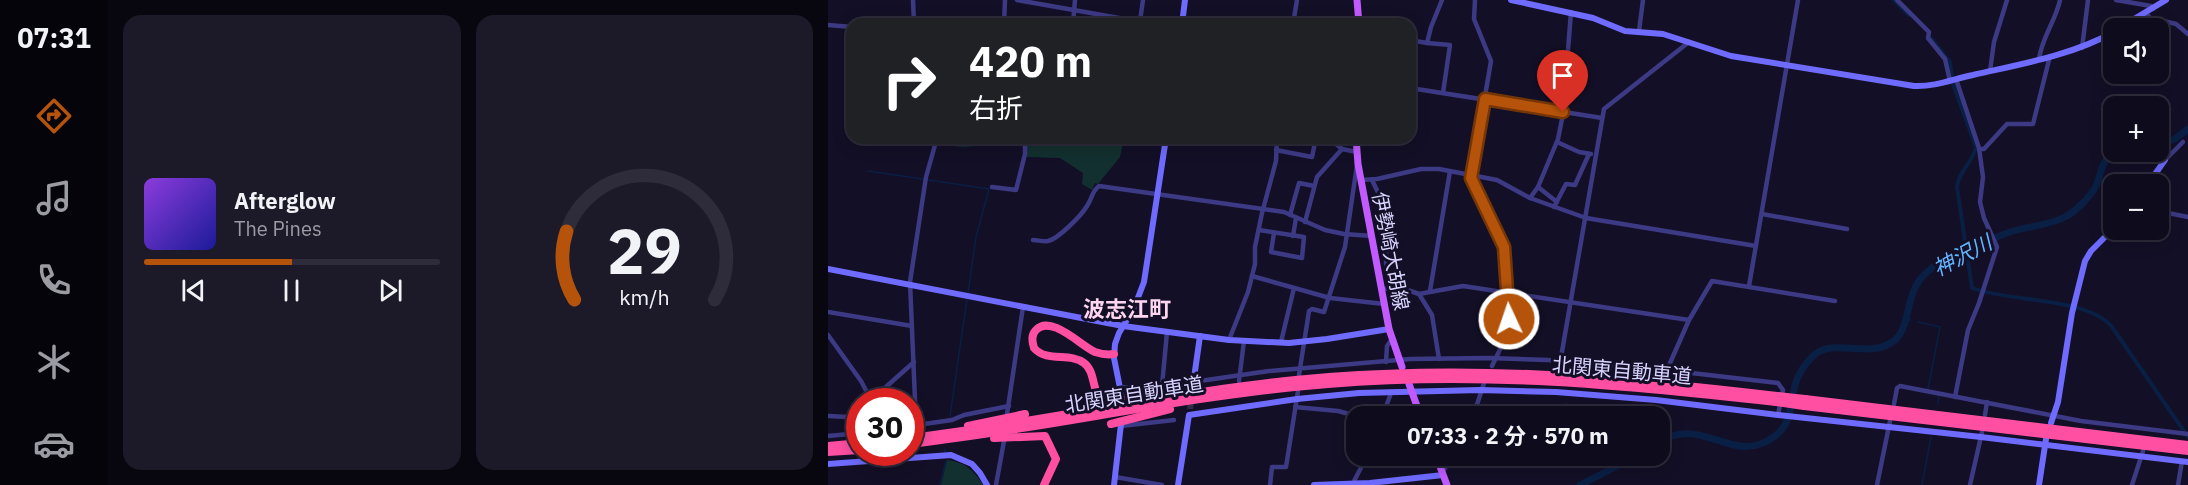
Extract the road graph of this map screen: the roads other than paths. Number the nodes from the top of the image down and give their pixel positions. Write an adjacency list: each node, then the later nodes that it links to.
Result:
1 (913, 0): 24 (street)
2 (1005, 0): 25 (street)
3 (1017, 0): 21 (street)
4 (1076, 0): 21 (street)
5 (1143, 0): 28 (street)
6 (1185, 0): 29 (street)
7 (1297, 0): 30 (street)
8 (1357, 0): 31 (main road)
9 (1442, 0): 40 (street)
10 (1475, 0): 49 (street)
11 (1511, 0): 22 (street)
12 (1643, 0): 35 (street)
13 (1798, 0): 44 (street)
14 (1897, 0): 46 (street)
15 (2007, 0): 45 (street)
16 (2060, 0): 43 (street)
17 (2088, 0): 41 (street)
18 (2116, 0): 20 (street)
19 (2166, 0): 20 (street)
20 (2153, 9): 23 (street)
21 (1074, 10): 26 (street); 27 (street)
22 (1571, 12): 35 (street); 50 (street)
23 (2146, 13): 32 (street); 36 (street)
24 (914, 18)
25 (1004, 18)
26 (1073, 18)
27 (1122, 18)
28 (1140, 18)
29 (1183, 18)
30 (1294, 18)
31 (1358, 18)
32 (2137, 18)
33 (828, 25): 34 (street)
34 (846, 26)
35 (1639, 31): 39 (street)
36 (2188, 34)
37 (2103, 38): 41 (street)
38 (1416, 41): 40 (street)
39 (1689, 41): 44 (street); 51 (street)
40 (1427, 43): 48 (street)
41 (2082, 48): 42 (street)
42 (2050, 56): 43 (street); 62 (street)
43 (2039, 58): 45 (street)
44 (1786, 66): 46 (street); 81 (street)
45 (1990, 71): 46 (street)
46 (1953, 80): 62 (street)
47 (1416, 89): 48 (street)
48 (1443, 93): 49 (street)
49 (1485, 99): 50 (street); 70 (street)
50 (1563, 112): 51 (street); 52 (street)
51 (1602, 118): 66 (street)
52 (1557, 142): 65 (street); 75 (street)
53 (2183, 142): 67 (street)
54 (935, 144): 98 (street)
55 (1025, 144): 74 (street)
56 (1165, 144): 76 (street)
57 (1276, 144): 63 (street)
58 (1315, 144): 63 (street)
59 (1336, 144): 61 (street)
60 (1356, 144): 64 (main road, 伊勢崎大胡線)
61 (1342, 149): 64 (street); 73 (street)
62 (1979, 149): 152 (street)
63 (1276, 150): 79 (street)
64 (1357, 152): 68 (main road, 伊勢崎大胡線)
65 (1589, 154): 66 (street); 78 (street)
66 (1596, 155): 85 (street)
67 (2169, 156)
68 (1358, 164): 71 (main road, 伊勢崎大胡線); 90 (street)
69 (1450, 171): 70 (street); 72 (street); 103 (street)
70 (1472, 175): 77 (street); 104 (street)
71 (1361, 180): 72 (street); 92 (main road, 伊勢崎大胡線)
72 (1372, 180): 100 (street)
73 (1314, 186): 82 (street); 86 (street)
74 (992, 187)
75 (1538, 187): 77 (street); 78 (street)
76 (1158, 195): 79 (street); 94 (street); 114 (street)
77 (1530, 198): 78 (street)
78 (1555, 204): 85 (street)
79 (1263, 210): 82 (street); 88 (street)
80 (2169, 213): 83 (street)
81 (1762, 214): 87 (street); 95 (street)
82 (1290, 215): 84 (street)
83 (2188, 217)
84 (1296, 218): 86 (street); 91 (street)
85 (1586, 218): 95 (street); 107 (street)
86 (1305, 222): 90 (street)
87 (1847, 229)
88 (1258, 230): 89 (street); 97 (street)
89 (1274, 233): 91 (street); 91 (street)
90 (1347, 234): 92 (street); 106 (street)
91 (1293, 236)
92 (1372, 236): 102 (main road, 伊勢崎大胡線)
93 (2103, 239): 171 (street)
94 (1033, 240)
95 (1756, 246): 99 (street)
96 (828, 269): 98 (street)
97 (1252, 276): 101 (street); 120 (street)
98 (910, 285): 110 (street); 113 (street)
99 (1749, 286): 108 (street); 112 (street)
100 (1401, 287): 102 (street); 105 (street)
101 (1294, 288): 106 (street); 122 (street)
102 (1382, 289): 109 (main road, 伊勢崎大胡線)
103 (1430, 291): 104 (street); 105 (street)
104 (1508, 292): 107 (street); 125 (street)
105 (1419, 294): 126 (street)
106 (1330, 298): 109 (street); 123 (street)
107 (1572, 301): 112 (street); 127 (street)
108 (1835, 301)
109 (1384, 304): 115 (main road, 伊勢崎大胡線)
110 (1023, 307): 114 (street); 158 (street)
111 (828, 312): 113 (street)
112 (1689, 320): 133 (street)
113 (912, 326): 128 (street)
114 (1123, 326): 116 (street); 124 (street)
115 (1389, 329): 119 (main road, 伊勢崎大胡線); 123 (street)
116 (1167, 332): 118 (street); 141 (street)
117 (828, 334): 142 (street)
118 (1200, 336): 120 (street); 139 (street)
119 (1392, 339): 129 (street); 130 (main road, 伊勢崎大胡線)
120 (1229, 340): 121 (street)
121 (1244, 341): 122 (street); 135 (street)
122 (1281, 342): 123 (street)
123 (1304, 342): 134 (street)
124 (1114, 354): 137 (highway); 146 (street); 149 (highway)
125 (1496, 358): 126 (street); 127 (street); 131 (street)
126 (1439, 359): 130 (street)
127 (1561, 361): 132 (street); 133 (street)
128 (914, 362): 143 (street); 144 (street)
129 (1386, 362): 130 (street); 134 (street)
130 (1401, 364)
131 (1492, 366)
132 (1559, 369)
133 (1666, 371): 136 (street); 168 (street)
134 (1299, 372): 135 (street)
135 (1240, 375): 138 (street); 139 (street)
136 (1663, 379)
137 (1089, 380)
138 (1239, 381)
139 (1193, 383): 141 (street)
140 (1484, 383): 147 (street)
141 (1162, 386): 146 (street)
142 (864, 388)
143 (885, 388)
144 (914, 388)
145 (1410, 388): 147 (street); 151 (street); 160 (main road)
146 (1121, 390)
147 (1480, 390): 161 (street); 168 (street)
148 (1298, 391): 153 (street)
149 (1210, 392): 154 (highway, 北関東自動車道); 180 (highway, 北関東自動車道)
150 (1251, 392): 154 (highway, 北関東自動車道); 173 (highway); 183 (highway, 北関東自動車道)
151 (1390, 392): 153 (street); 159 (street)
152 (1955, 397): 155 (street); 157 (street)
153 (1297, 399): 162 (street); 208 (street)
154 (1777, 399): 156 (highway, 北関東自動車道, bridge)
155 (1987, 402): 166 (street); 171 (street)
156 (1804, 403): 187 (highway, 北関東自動車道); 190 (highway, 北関東自動車道)
157 (1894, 404)
158 (1009, 406): 164 (street); 172 (street)
159 (1385, 406)
160 (1416, 406)
161 (1476, 406)
162 (1295, 407): 163 (street); 209 (street)
163 (1346, 413)
164 (1007, 414)
165 (1024, 414): 177 (highway)
166 (1985, 415)
167 (828, 416): 169 (street)
168 (1780, 416): 174 (street)
169 (846, 417)
170 (1174, 420): 175 (street)
171 (2053, 420): 179 (street)
172 (924, 424)
173 (1111, 424)
174 (1889, 424): 178 (street); 212 (street)
175 (1121, 425): 202 (street)
176 (846, 434): 181 (street)
177 (924, 434)
178 (1981, 434): 184 (street); 213 (street)
179 (2185, 434)
180 (924, 435)
181 (828, 436)
182 (1004, 441): 205 (street)
183 (930, 442): 185 (highway, 北関東自動車道); 206 (highway)
184 (2046, 442): 192 (street); 214 (street)
185 (924, 443)
186 (846, 444): 188 (highway)
187 (2188, 445)
188 (828, 446)
189 (846, 451): 191 (highway)
190 (2188, 451)
191 (828, 452)
192 (2143, 453): 195 (street); 215 (street)
193 (924, 455): 204 (street)
194 (846, 461): 197 (street)
195 (2185, 461): 216 (street)
196 (1059, 462): 206 (highway)
197 (828, 464)
198 (1362, 466): 203 (street)
199 (1439, 466): 201 (main road)
200 (1446, 466): 201 (street)
201 (1442, 474): 203 (street); 211 (main road)
202 (1115, 481): 207 (street)
203 (1353, 484): 210 (street)
204 (987, 485)
205 (996, 485)
206 (1045, 485)
207 (1162, 485)
208 (1178, 485)
209 (1270, 485)
210 (1314, 485)
211 (1447, 485)
212 (1877, 485)
213 (1970, 485)
214 (2039, 485)
215 (2132, 485)
216 (2178, 485)

